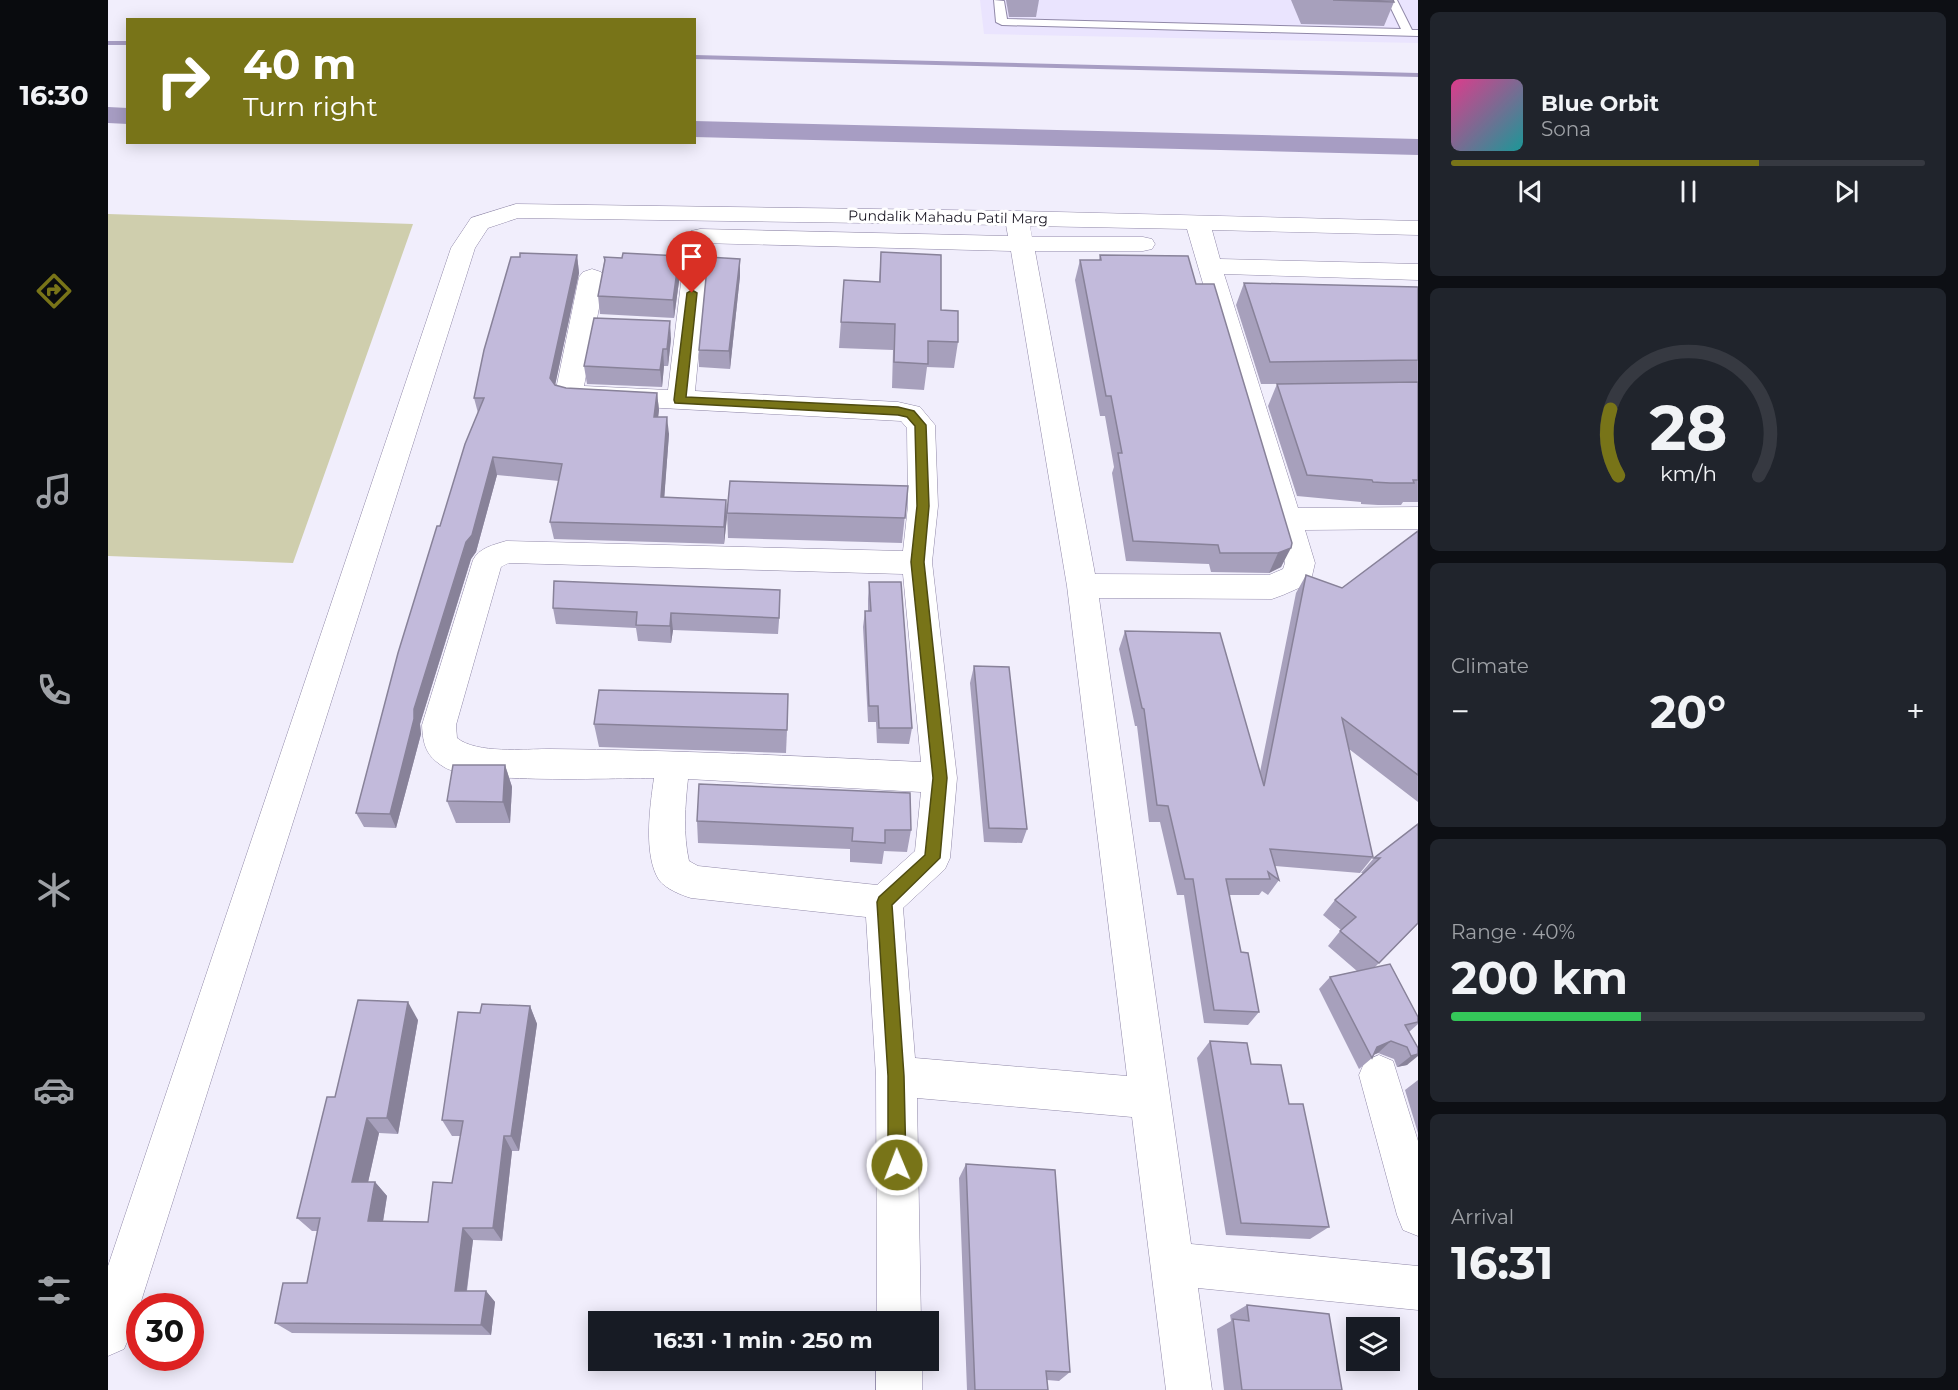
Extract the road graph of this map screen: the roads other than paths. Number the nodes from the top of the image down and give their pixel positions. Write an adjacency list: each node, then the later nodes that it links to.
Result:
1 (1392, 0): 3 (lane)
2 (999, 1): 3 (lane)
3 (1413, 32)
4 (1418, 228): 6 (street, Pundalik Mahadu Patil Marg)
5 (1019, 231): 6 (street, Pundalik Mahadu Patil Marg); 15 (street); 26 (street, Pundalik Mahadu Patil Marg)
6 (1204, 244): 7 (street, Pundalik Mahadu Patil Marg); 8 (street); 13 (street)
7 (1418, 248)
8 (1418, 272)
9 (694, 275): 11 (street)
10 (592, 277): 11 (street)
11 (680, 400): 14 (street)
12 (1418, 518): 13 (street)
13 (1287, 519): 15 (street)
14 (917, 562): 16 (street); 17 (street)
15 (1082, 586): 21 (street)
16 (673, 764): 17 (street); 18 (street)
17 (940, 778): 18 (street)
18 (885, 902): 20 (street)
19 (1379, 1075): 22 (street)
20 (896, 1076): 21 (street); 25 (street)
21 (1150, 1098): 23 (street)
22 (1418, 1215)
23 (1172, 1264): 24 (street); 29 (street)
24 (1418, 1288)
25 (898, 1311)
26 (108, 1333)
27 (899, 1371): 28 (street)
28 (899, 1390)
29 (1189, 1390)

